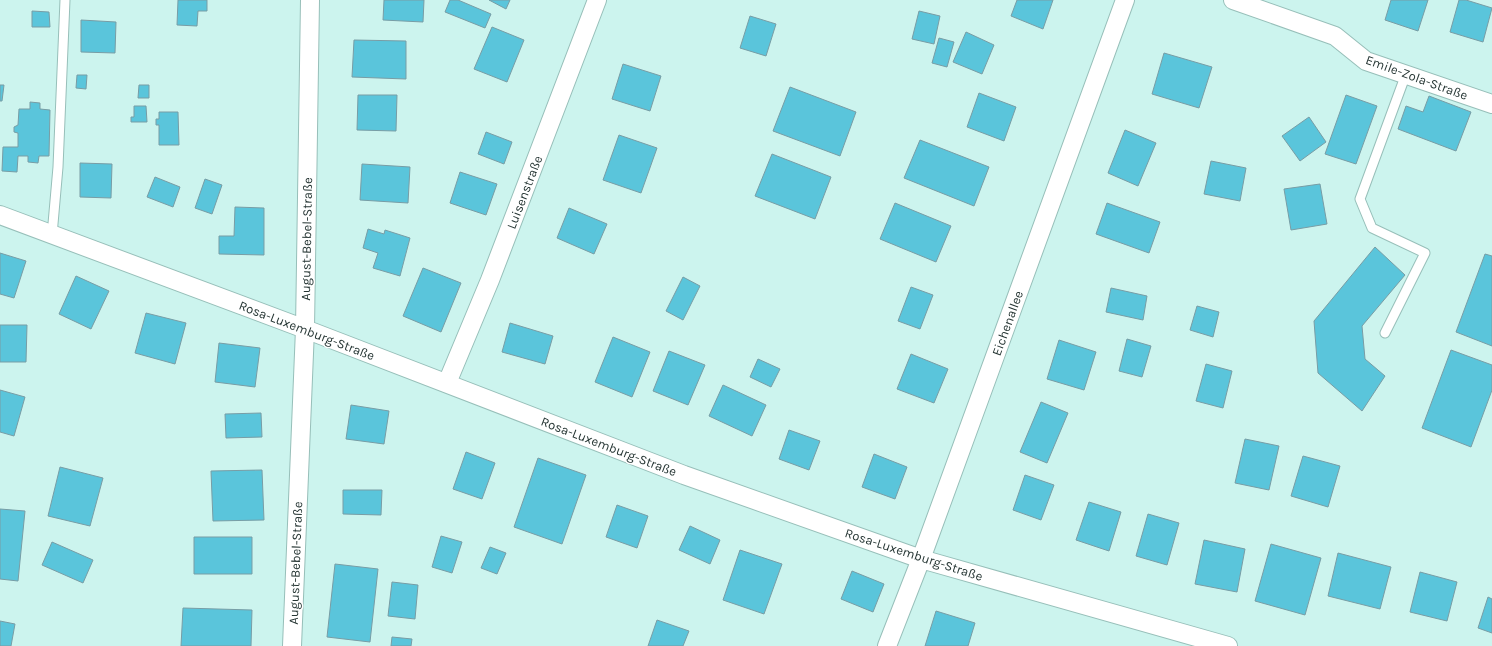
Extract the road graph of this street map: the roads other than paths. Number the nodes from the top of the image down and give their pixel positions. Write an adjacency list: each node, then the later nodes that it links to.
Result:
1 (65, 0): 9 (lane)
2 (310, 0): 10 (street, August-Bebel-Straße)
3 (597, 0): 12 (street, Luisenstraße)
4 (1125, 0): 13 (street, Eichenallee)
5 (1233, 0): 6 (street, Emile-Zola-Straße)
6 (1406, 74): 7 (street, Emile-Zola-Straße); 11 (lane)
7 (1492, 104)
8 (0, 215): 9 (street, Rosa-Luxemburg-Straße)
9 (52, 234): 10 (street, Rosa-Luxemburg-Straße)
10 (305, 329): 12 (street, Rosa-Luxemburg-Straße); 14 (street, August-Bebel-Straße)
11 (1385, 333)
12 (448, 384): 13 (street, Rosa-Luxemburg-Straße)
13 (921, 559): 15 (street, Eichenallee); 16 (street, Rosa-Luxemburg-Straße)
14 (292, 646)
15 (887, 646)
16 (1228, 646)

